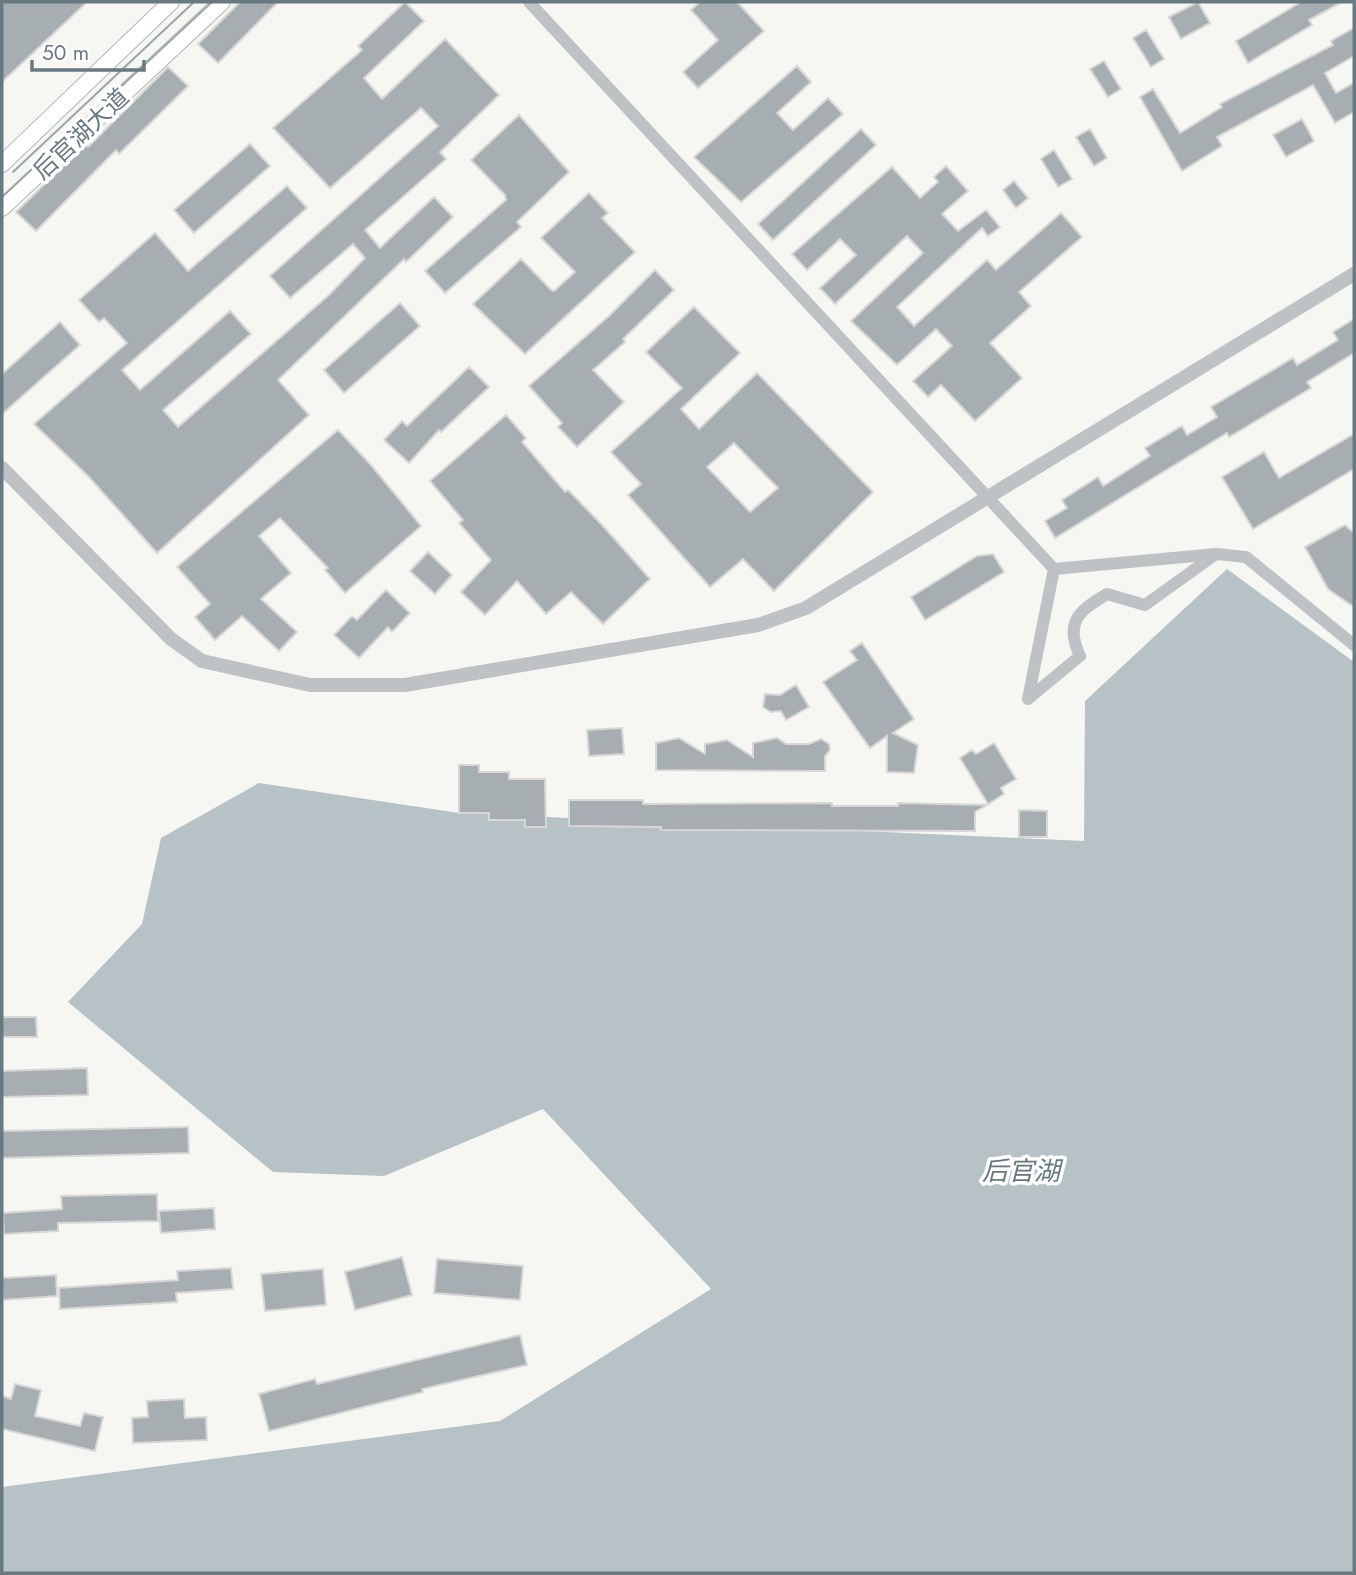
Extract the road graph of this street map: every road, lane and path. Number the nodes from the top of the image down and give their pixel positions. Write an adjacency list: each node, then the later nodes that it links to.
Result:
1 (171, 2): 4 (main road, 后官湖大道)
2 (222, 2): 5 (main road, 后官湖大道)
3 (529, 2): 8 (street)
4 (2, 164)
5 (2, 208)
6 (1354, 274): 8 (street)
7 (2, 468): 8 (street)
8 (989, 498): 10 (street)
9 (1216, 554): 10 (street); 10 (street); 11 (street)
10 (1054, 569)
11 (1354, 645)

